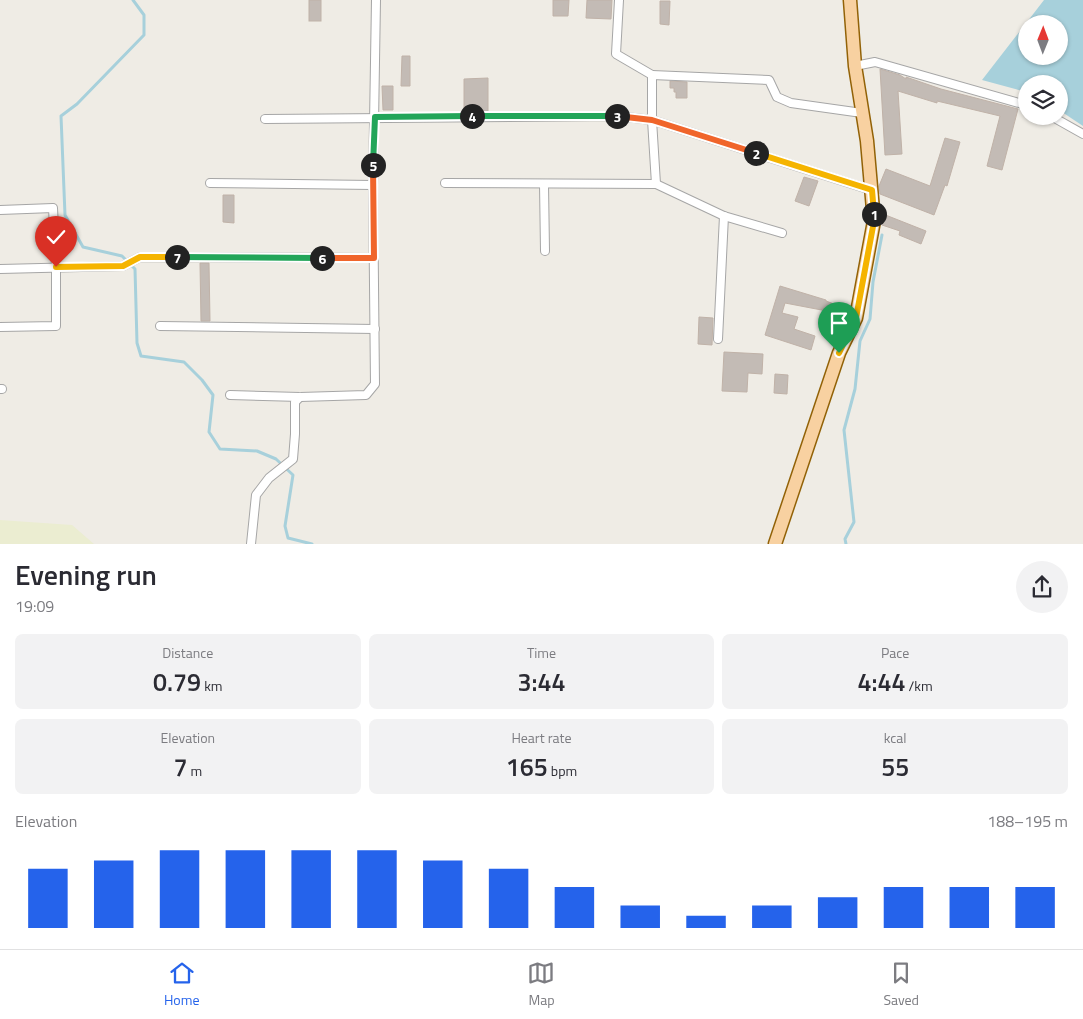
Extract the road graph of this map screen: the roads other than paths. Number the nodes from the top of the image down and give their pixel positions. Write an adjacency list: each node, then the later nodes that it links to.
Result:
1 (376, 0): 8 (street)
2 (618, 0): 5 (street)
3 (850, 0): 4 (main road)
4 (855, 66): 6 (street); 7 (main road)
5 (652, 75): 7 (street); 10 (street)
6 (1018, 103)
7 (862, 113): 18 (main road)
8 (375, 117): 9 (street); 10 (street); 17 (street)
9 (265, 118)
10 (652, 120): 16 (street); 18 (street)
11 (1067, 125): 12 (street)
12 (1083, 134)
13 (210, 183): 17 (street)
14 (445, 183): 15 (street)
15 (544, 184): 16 (street); 22 (street)
16 (656, 184): 20 (street)
17 (373, 185): 23 (street)
18 (872, 190): 33 (main road)
19 (0, 210): 24 (street)
20 (724, 216): 21 (street); 29 (street)
21 (782, 233)
22 (545, 251)
23 (374, 258): 24 (street); 28 (street)
24 (56, 267): 25 (street); 27 (street)
25 (0, 269)
26 (160, 326): 28 (street)
27 (0, 328)
28 (374, 329): 31 (street)
29 (718, 339)
30 (230, 395): 31 (street)
31 (300, 397): 32 (street)
32 (251, 544)
33 (775, 544)

